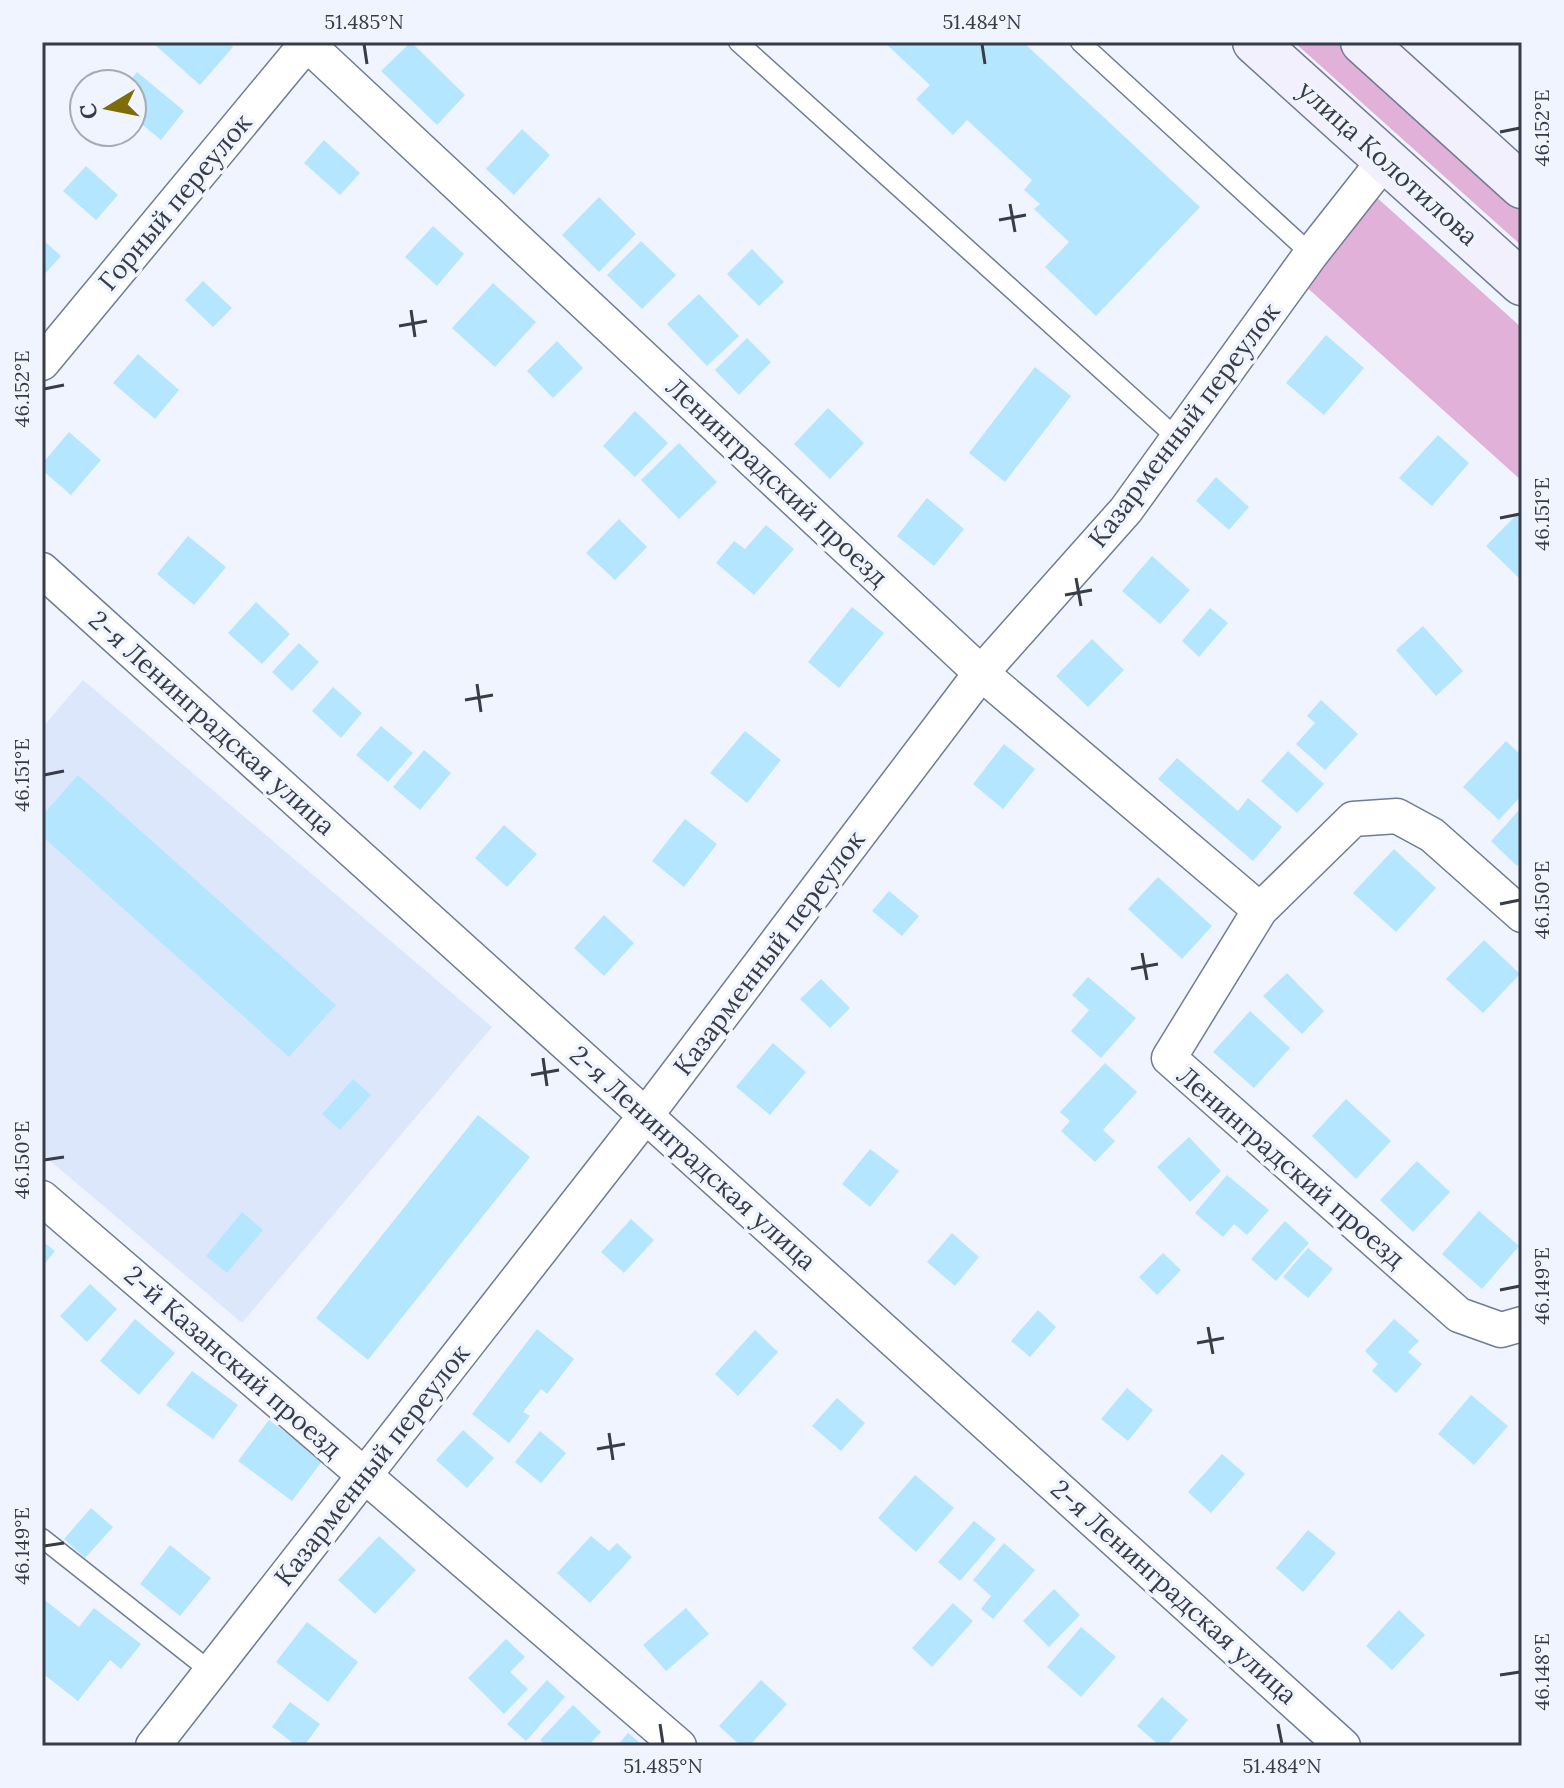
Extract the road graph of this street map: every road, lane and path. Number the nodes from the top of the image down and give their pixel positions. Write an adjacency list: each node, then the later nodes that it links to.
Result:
1 (306, 42): 10 (street, Горный переулок); 13 (street, Ленинградский проезд)
2 (738, 42): 11 (lane)
3 (1080, 42): 8 (lane)
4 (1255, 42): 6 (main road, улица Колотилова)
5 (1363, 42): 7 (main road)
6 (1385, 160): 8 (street, Казарменный переулок); 9 (main road, улица Колотилова)
7 (1522, 186)
8 (1311, 254): 11 (street, Казарменный переулок)
9 (1522, 283)
10 (42, 363)
11 (1178, 439): 13 (street, Казарменный переулок)
12 (42, 570): 16 (street, 2-я Ленинградская улица)
13 (981, 673): 14 (street, Ленинградский проезд); 16 (street, Казарменный переулок)
14 (1260, 910): 15 (street, Ленинградский проезд); 18 (street, Ленинградский проезд)
15 (1522, 915)
16 (646, 1115): 19 (street, Казарменный переулок); 24 (street, 2-я Ленинградская улица)
17 (42, 1198): 19 (street, 2-й Казанский проезд)
18 (1522, 1324)
19 (365, 1476): 21 (street, Казарменный переулок); 23 (street, 2-й Казанский проезд)
20 (42, 1538): 21 (lane)
21 (209, 1670): 22 (street, Казарменный переулок)
22 (153, 1746)
23 (679, 1746)
24 (1343, 1746)

